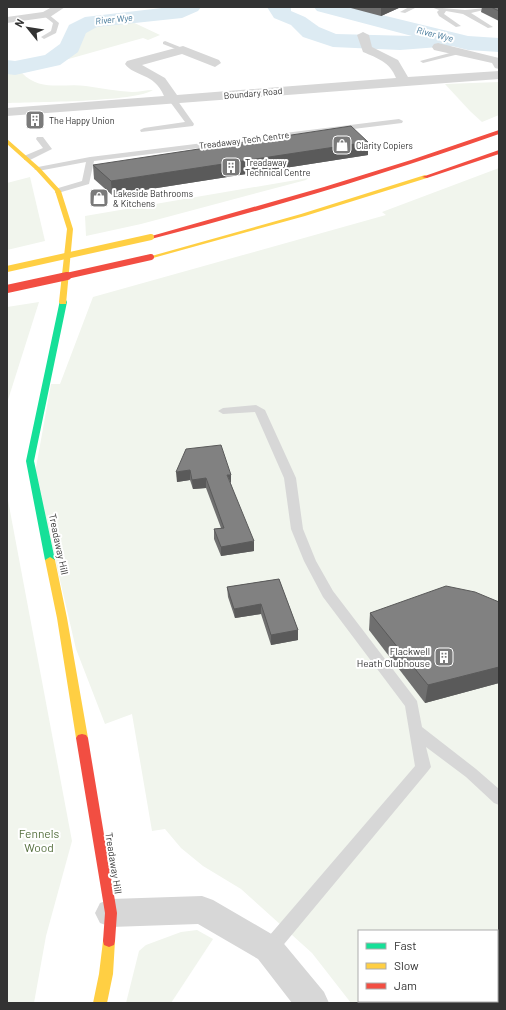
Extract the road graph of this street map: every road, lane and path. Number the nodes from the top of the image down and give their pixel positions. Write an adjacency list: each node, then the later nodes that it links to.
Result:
1 (60, 7): 8 (street)
2 (414, 7): 6 (lane)
3 (434, 7): 5 (lane)
4 (493, 7): 7 (lane)
5 (444, 10): 7 (lane); 10 (lane)
6 (403, 12)
7 (465, 12): 11 (lane)
8 (46, 15): 9 (street); 13 (lane)
9 (7, 20)
10 (458, 26)
11 (490, 27)
12 (363, 35): 22 (street)
13 (44, 37)
14 (165, 43): 16 (lane)
15 (438, 47): 17 (street)
16 (183, 50): 20 (street); 23 (street)
17 (461, 52): 18 (lane); 19 (street)
18 (423, 61)
19 (498, 62)
20 (215, 63)
21 (499, 75): 22 (street, Boundary Road)
22 (403, 80): 23 (street, Boundary Road)
23 (172, 99): 24 (street, Boundary Road); 26 (lane)
24 (7, 112)
25 (399, 121): 32 (lane, Treadaway Tech Centre)
26 (144, 130)
27 (499, 132): 35 (main road, bridge)
28 (40, 139): 31 (lane)
29 (7, 141): 31 (main road, Treadaway Hill)
30 (499, 152): 36 (main road, bridge)
31 (27, 158): 33 (main road, Treadaway Hill)
32 (90, 160): 33 (lane, Treadaway Tech Centre); 34 (lane)
33 (38, 169): 34 (main road, Treadaway Hill)
34 (58, 192): 40 (main road, Treadaway Hill)
35 (7, 269)
36 (7, 289)
37 (223, 411): 38 (lane)
38 (415, 730): 39 (lane); 41 (lane)
39 (499, 799)
40 (111, 913): 41 (street); 42 (main road, Treadaway Hill)
41 (269, 949): 43 (street)
42 (100, 1003)
43 (312, 1003)

